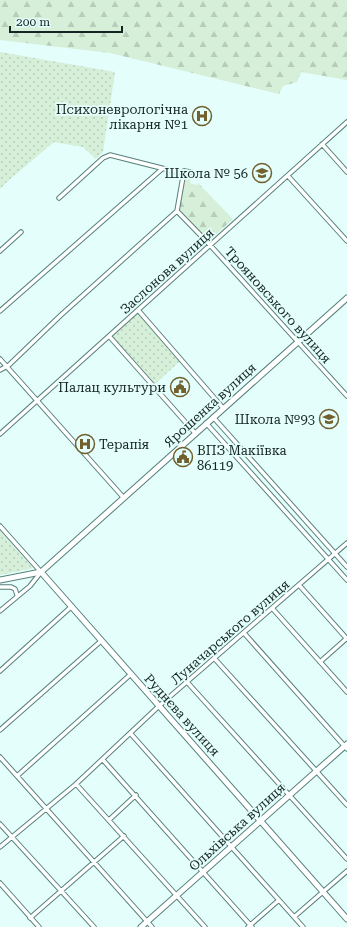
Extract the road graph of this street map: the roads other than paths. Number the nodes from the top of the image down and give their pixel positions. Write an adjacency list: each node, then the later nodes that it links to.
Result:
1 (347, 122): 2 (street, Заслонова вулиця)
2 (322, 144): 6 (street); 7 (street, Заслонова вулиця)
3 (162, 169): 4 (street); 8 (street); 16 (street)
4 (184, 171): 5 (street); 9 (street)
5 (191, 172)
6 (347, 172)
7 (288, 176): 11 (street); 12 (street, Заслонова вулиця)
8 (59, 198)
9 (177, 211): 12 (street, Трояновського вулиця); 20 (street)
10 (21, 232): 13 (street)
11 (347, 241)
12 (210, 245): 15 (street, Заслонова вулиця); 18 (street, Трояновського вулиця)
13 (0, 251)
14 (347, 298): 18 (street, Ярошенка вулиця)
15 (138, 310): 17 (street, Заслонова вулиця); 24 (street)
16 (0, 311)
17 (109, 336): 23 (street, Заслонова вулиця); 27 (street)
18 (297, 342): 22 (street, Трояновського вулиця); 24 (street, Ярошенка вулиця)
19 (0, 359): 20 (street)
20 (6, 365): 21 (street); 23 (street)
21 (0, 370)
22 (347, 396)
23 (37, 401): 28 (street, Заслонова вулиця); 29 (street)
24 (223, 408): 25 (street, Ярошенка вулиця)
25 (213, 417): 26 (street, Ярошенка вулиця); 32 (street)
26 (206, 423): 27 (street, Ярошенка вулиця); 33 (street)
27 (195, 433): 29 (street, Ярошенка вулиця)
28 (0, 434)
29 (123, 497): 35 (street, Ярошенка вулиця)
30 (0, 526): 35 (street, Руднєва вулиця)
31 (347, 543): 32 (street, Луначарського вулиця)
32 (335, 554): 33 (street, Луначарського вулиця); 34 (street)
33 (328, 559): 37 (street); 38 (street, Луначарського вулиця)
34 (347, 567)
35 (41, 572): 36 (street); 40 (street, Ярошенка вулиця); 41 (street, Руднєва вулиця)
36 (0, 580)
37 (347, 580)
38 (299, 585): 42 (street, Луначарського вулиця); 45 (street)
39 (0, 587): 40 (street)
40 (17, 596): 43 (street, Ярошенка вулиця)
41 (72, 606): 46 (street, Руднєва вулиця); 49 (street)
42 (272, 608): 44 (street, Луначарського вулиця); 48 (street)
43 (0, 611)
44 (244, 633): 47 (street, Луначарського вулиця); 56 (street)
45 (347, 638): 48 (street)
46 (101, 640): 50 (street, Руднєва вулиця); 54 (street)
47 (214, 658): 51 (street, Луначарського вулиця); 59 (street)
48 (320, 662): 52 (street)
49 (0, 672)
50 (131, 674): 53 (street, Руднєва вулиця); 60 (street)
51 (187, 682): 53 (street, Луначарського вулиця); 63 (street)
52 (347, 692)
53 (159, 706): 55 (street, Луначарського вулиця); 67 (street, Руднєва вулиця)
54 (0, 730)
55 (131, 734): 58 (street, Луначарського вулиця); 71 (street)
56 (346, 747): 59 (street, Ольхівська вулиця)
57 (0, 757): 60 (street)
58 (103, 760): 61 (street, Луначарського вулиця); 62 (street)
59 (317, 771): 63 (street, Ольхівська вулиця); 64 (street)
60 (17, 776): 65 (street)
61 (76, 784): 65 (street, Луначарського вулиця); 66 (street)
62 (136, 795): 66 (street); 75 (street)
63 (290, 795): 67 (street, Ольхівська вулиця); 73 (street)
64 (347, 805)
65 (46, 809): 70 (street, Луначарського вулиця); 74 (street)
66 (109, 820): 69 (street)
67 (261, 820): 71 (street, Ольхівська вулиця); 78 (street, Руднєва вулиця)
68 (0, 824): 70 (street)
69 (124, 836): 74 (street); 80 (street)
70 (12, 837): 72 (street, Луначарського вулиця); 79 (street)
71 (232, 846): 75 (street, Ольхівська вулиця); 81 (street)
72 (0, 847)
73 (347, 859)
74 (95, 863): 79 (street); 85 (street)
75 (204, 871): 80 (street, Ольхівська вулиця); 86 (street)
76 (347, 871): 78 (street)
77 (0, 882): 83 (street)
78 (323, 891): 82 (street); 84 (street, Руднєва вулиця)
79 (62, 892): 83 (street); 88 (street)
80 (176, 896): 85 (street, Ольхівська вулиця); 91 (street)
81 (279, 900): 82 (street); 86 (street)
82 (294, 917): 92 (street)
83 (30, 918): 87 (street)
84 (347, 919)
85 (147, 921): 89 (street, Ольхівська вулиця); 90 (street)
86 (251, 926)
87 (39, 927)
88 (94, 927)
89 (141, 927)
90 (152, 927)
91 (205, 927)
92 (303, 927)

